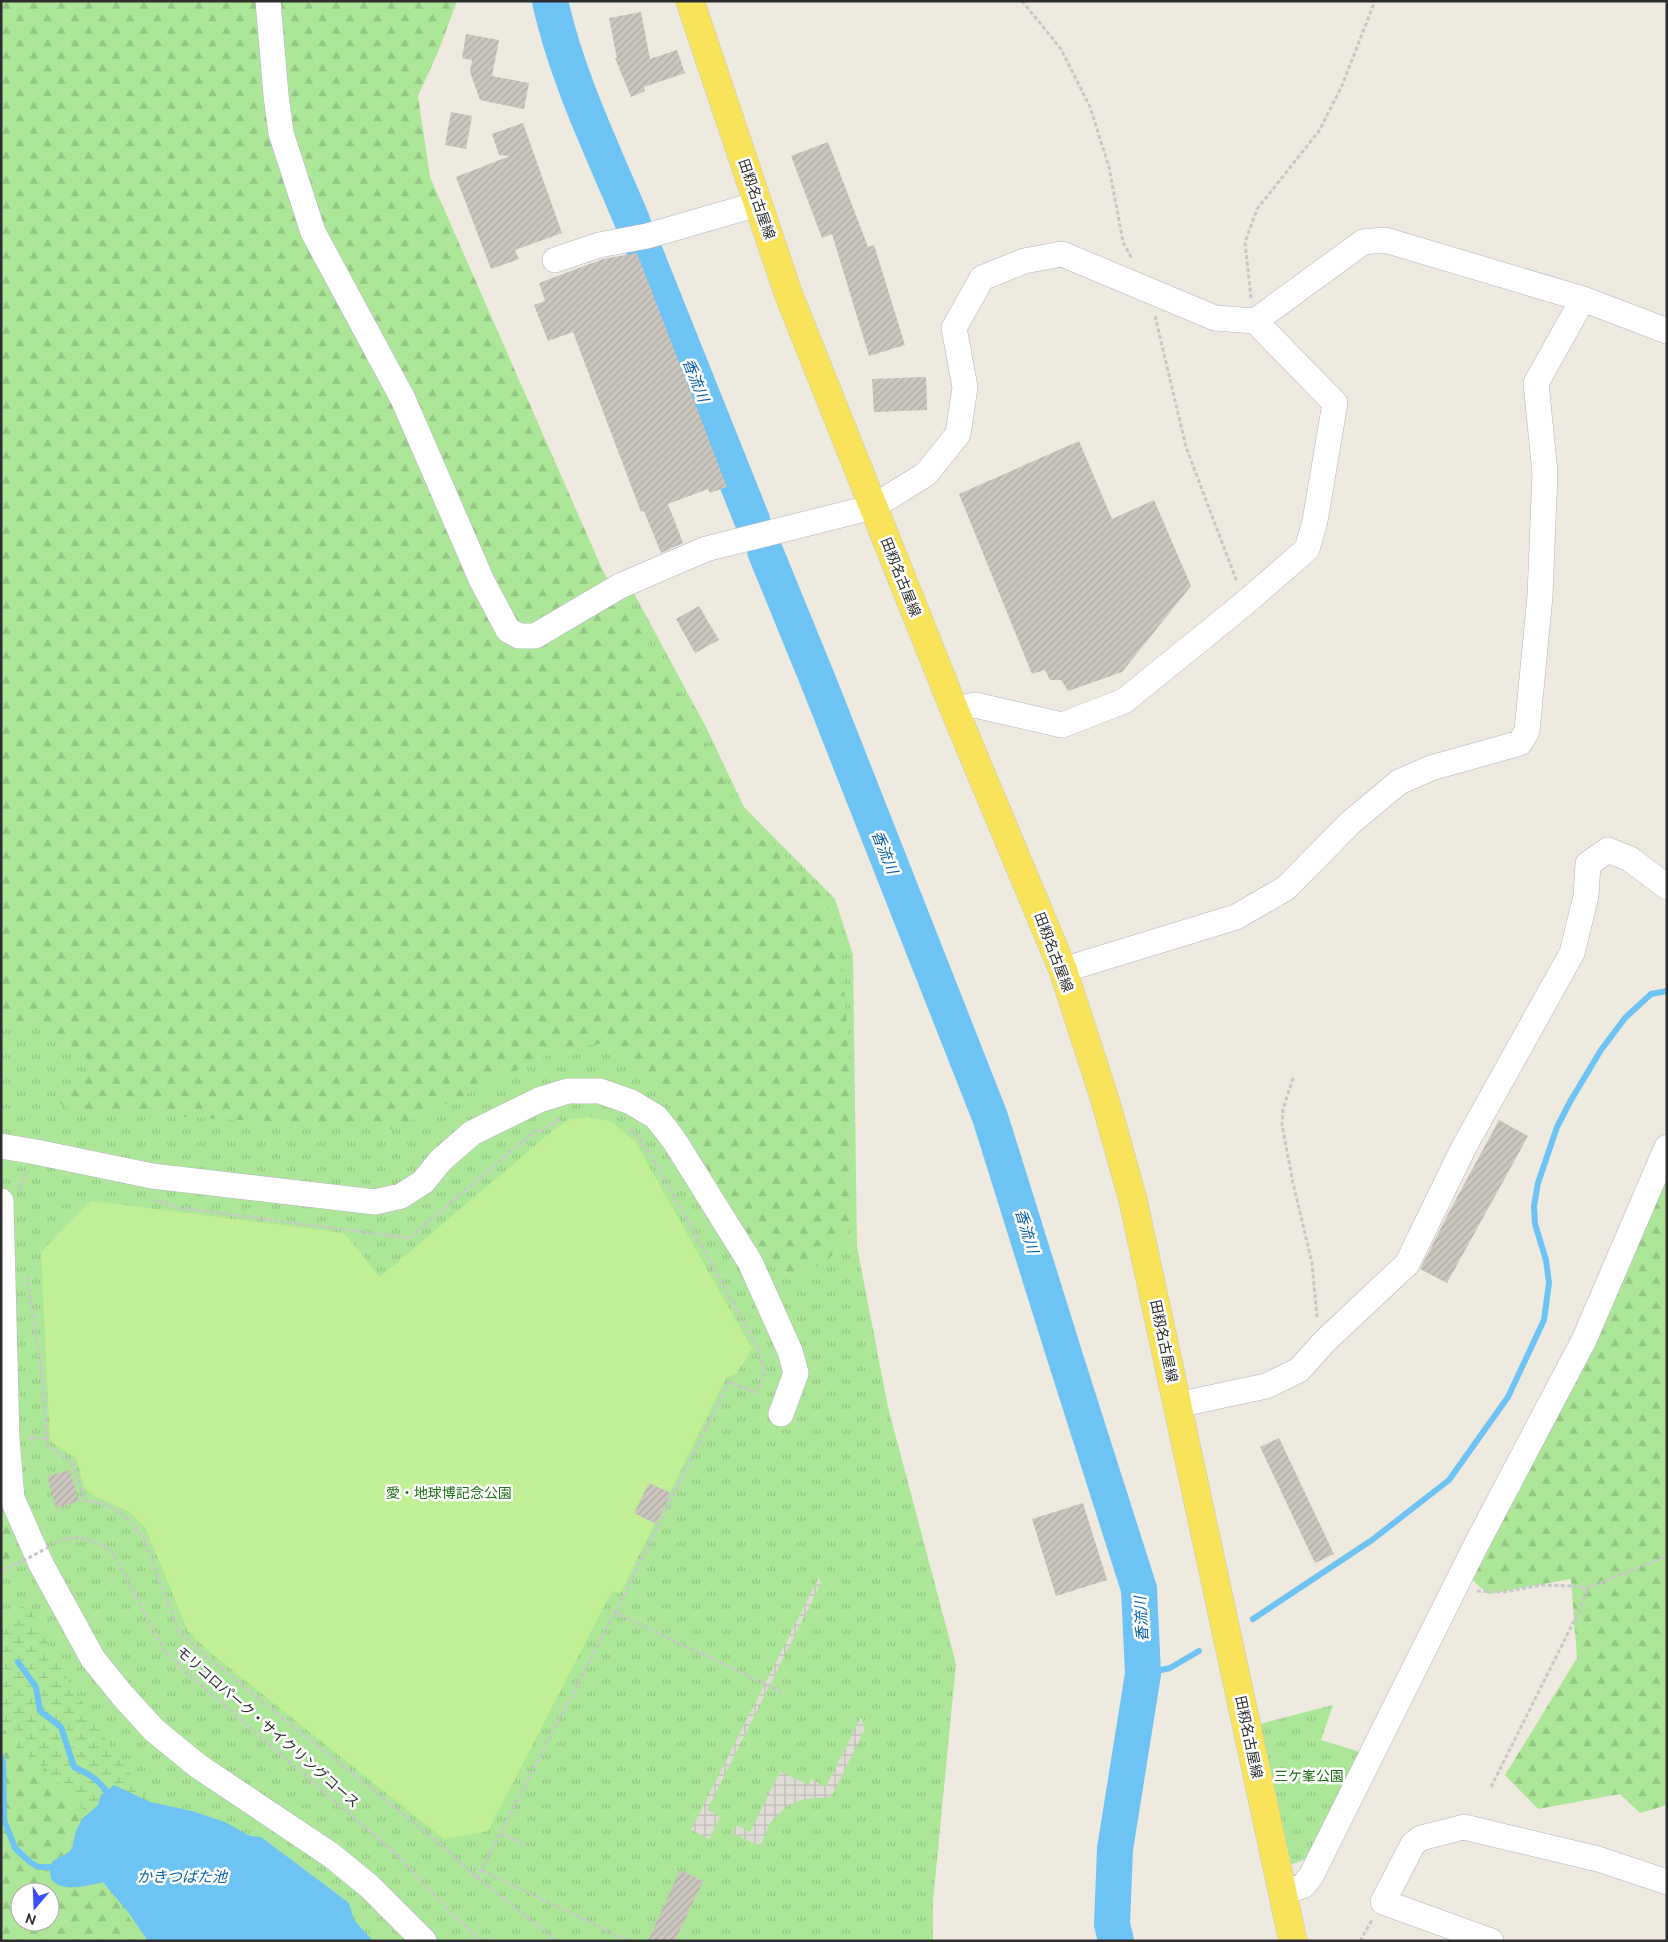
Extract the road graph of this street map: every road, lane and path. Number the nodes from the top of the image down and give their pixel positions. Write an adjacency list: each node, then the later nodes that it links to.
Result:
1 (268, 1): 11 (street)
2 (690, 1): 5 (main road, 田籾名古屋線)
3 (1022, 1): 7 (path)
4 (1375, 1): 9 (path)
5 (758, 204): 6 (street); 11 (main road, 田籾名古屋線)
6 (555, 260)
7 (1148, 289): 9 (street); 11 (street); 12 (path)
8 (1583, 299): 9 (street); 10 (street); 15 (street)
9 (1255, 321): 12 (street)
10 (1667, 331)
11 (874, 507): 13 (main road, 田籾名古屋線)
12 (1245, 603): 13 (street)
13 (954, 709): 15 (main road, 田籾名古屋線)
14 (1667, 886): 25 (street)
15 (1063, 970): 26 (main road, 田籾名古屋線)
16 (1293, 1078): 25 (path)
17 (565, 1115): 23 (path)
18 (624, 1126): 32 (path)
19 (1, 1146): 27 (street)
20 (1667, 1146): 30 (street)
21 (34, 1170): 22 (path)
22 (10, 1197): 41 (street)
23 (152, 1200)
24 (27, 1275): 38 (path)
25 (1325, 1341): 26 (street)
26 (1177, 1405): 40 (main road, 田籾名古屋線)
27 (781, 1414)
28 (1667, 1556): 31 (path)
29 (1, 1571): 42 (path, モリコロパーク・サイクリングコース, bridge)
30 (1454, 1588): 31 (path); 40 (street)
31 (1588, 1588): 34 (path)
32 (614, 1612): 33 (path); 35 (path)
33 (784, 1693)
34 (1491, 1787)
35 (501, 1834): 36 (path); 37 (path)
36 (526, 1845)
37 (482, 1870): 38 (path); 44 (path)
38 (477, 1878): 43 (path)
39 (1667, 1882): 46 (street)
40 (1282, 1892): 45 (main road, 田籾名古屋線)
41 (424, 1941)
42 (482, 1941)
43 (557, 1941)
44 (628, 1941)
45 (1293, 1941)
46 (1491, 1941)

